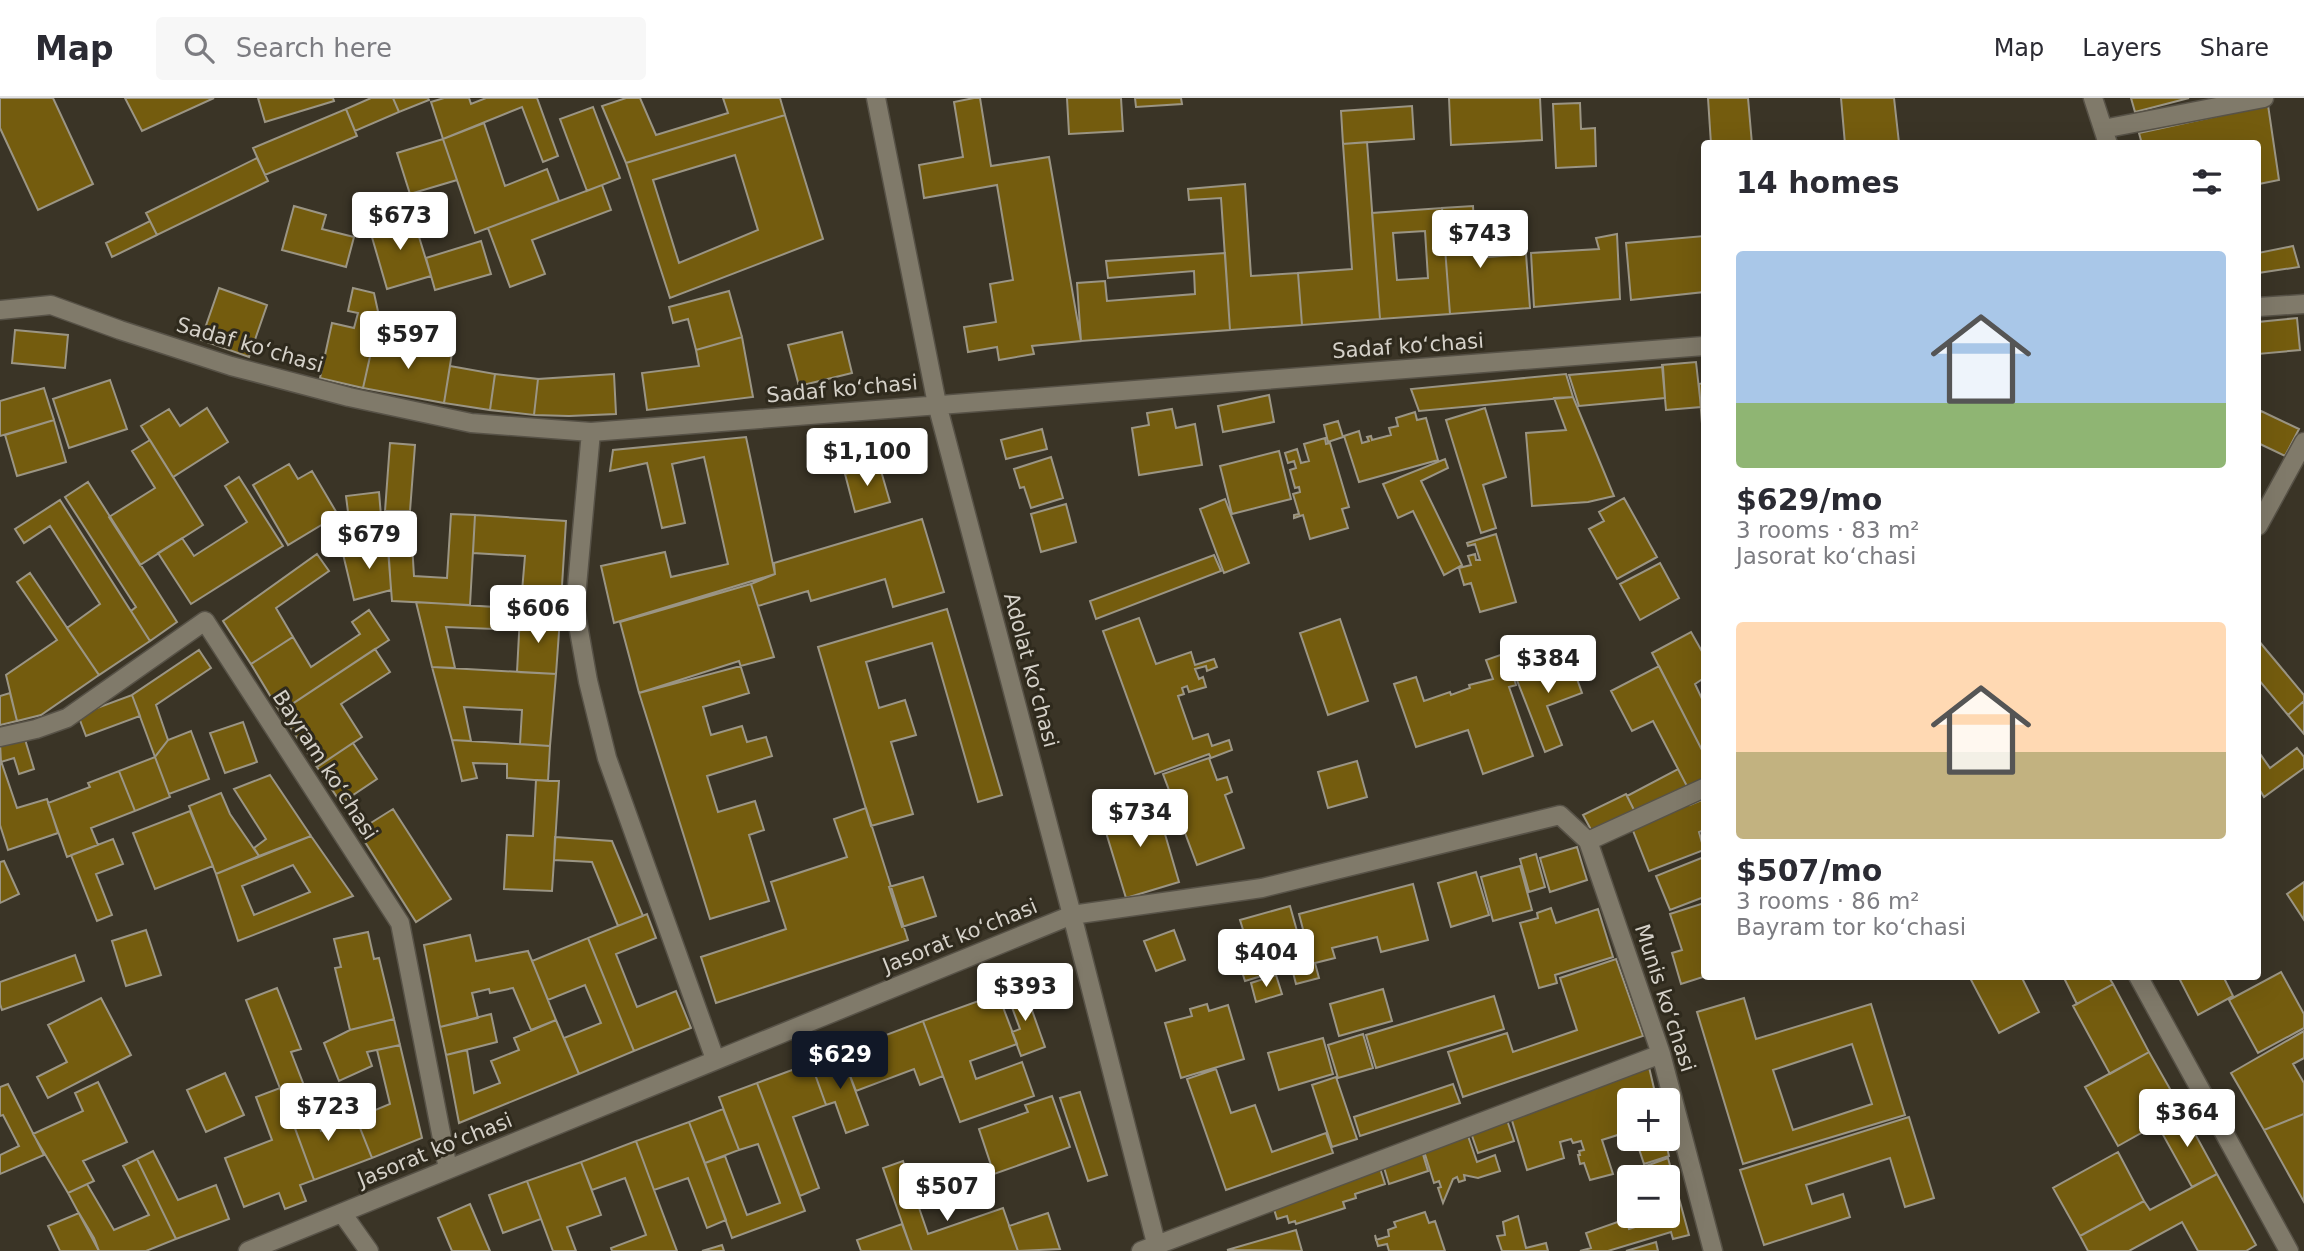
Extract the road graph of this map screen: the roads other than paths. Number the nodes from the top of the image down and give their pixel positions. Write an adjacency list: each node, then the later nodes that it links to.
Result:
1 (876, 98): 9 (street, Adolat koʻchasi)
2 (2093, 98): 4 (street)
3 (2263, 98): 4 (street)
4 (2106, 136)
5 (2304, 304): 6 (street)
6 (2261, 307)
7 (0, 310): 10 (street, Sadaf koʻchasi)
8 (1701, 346): 9 (street, Sadaf koʻchasi)
9 (937, 404): 10 (street, Sadaf koʻchasi); 16 (street, Adolat koʻchasi)
10 (591, 432): 19 (street)
11 (2304, 442): 12 (street)
12 (2261, 521)
13 (0, 737): 20 (street, Bayram koʻchasi)
14 (1701, 789): 15 (street)
15 (1588, 841): 16 (street, Jasorat koʻchasi); 18 (street, Munis koʻchasi)
16 (1072, 915): 19 (street, Jasorat koʻchasi); 22 (street, Adolat koʻchasi)
17 (2140, 980): 26 (street)
18 (1661, 1054): 22 (street); 25 (street, Munis koʻchasi)
19 (715, 1059): 20 (street, Jasorat koʻchasi)
20 (448, 1169): 21 (street, Jasorat koʻchasi)
21 (342, 1213): 23 (street, Jasorat koʻchasi); 24 (street)
22 (1152, 1250)
23 (248, 1251)
24 (369, 1251)
25 (1713, 1251)
26 (2289, 1251)

